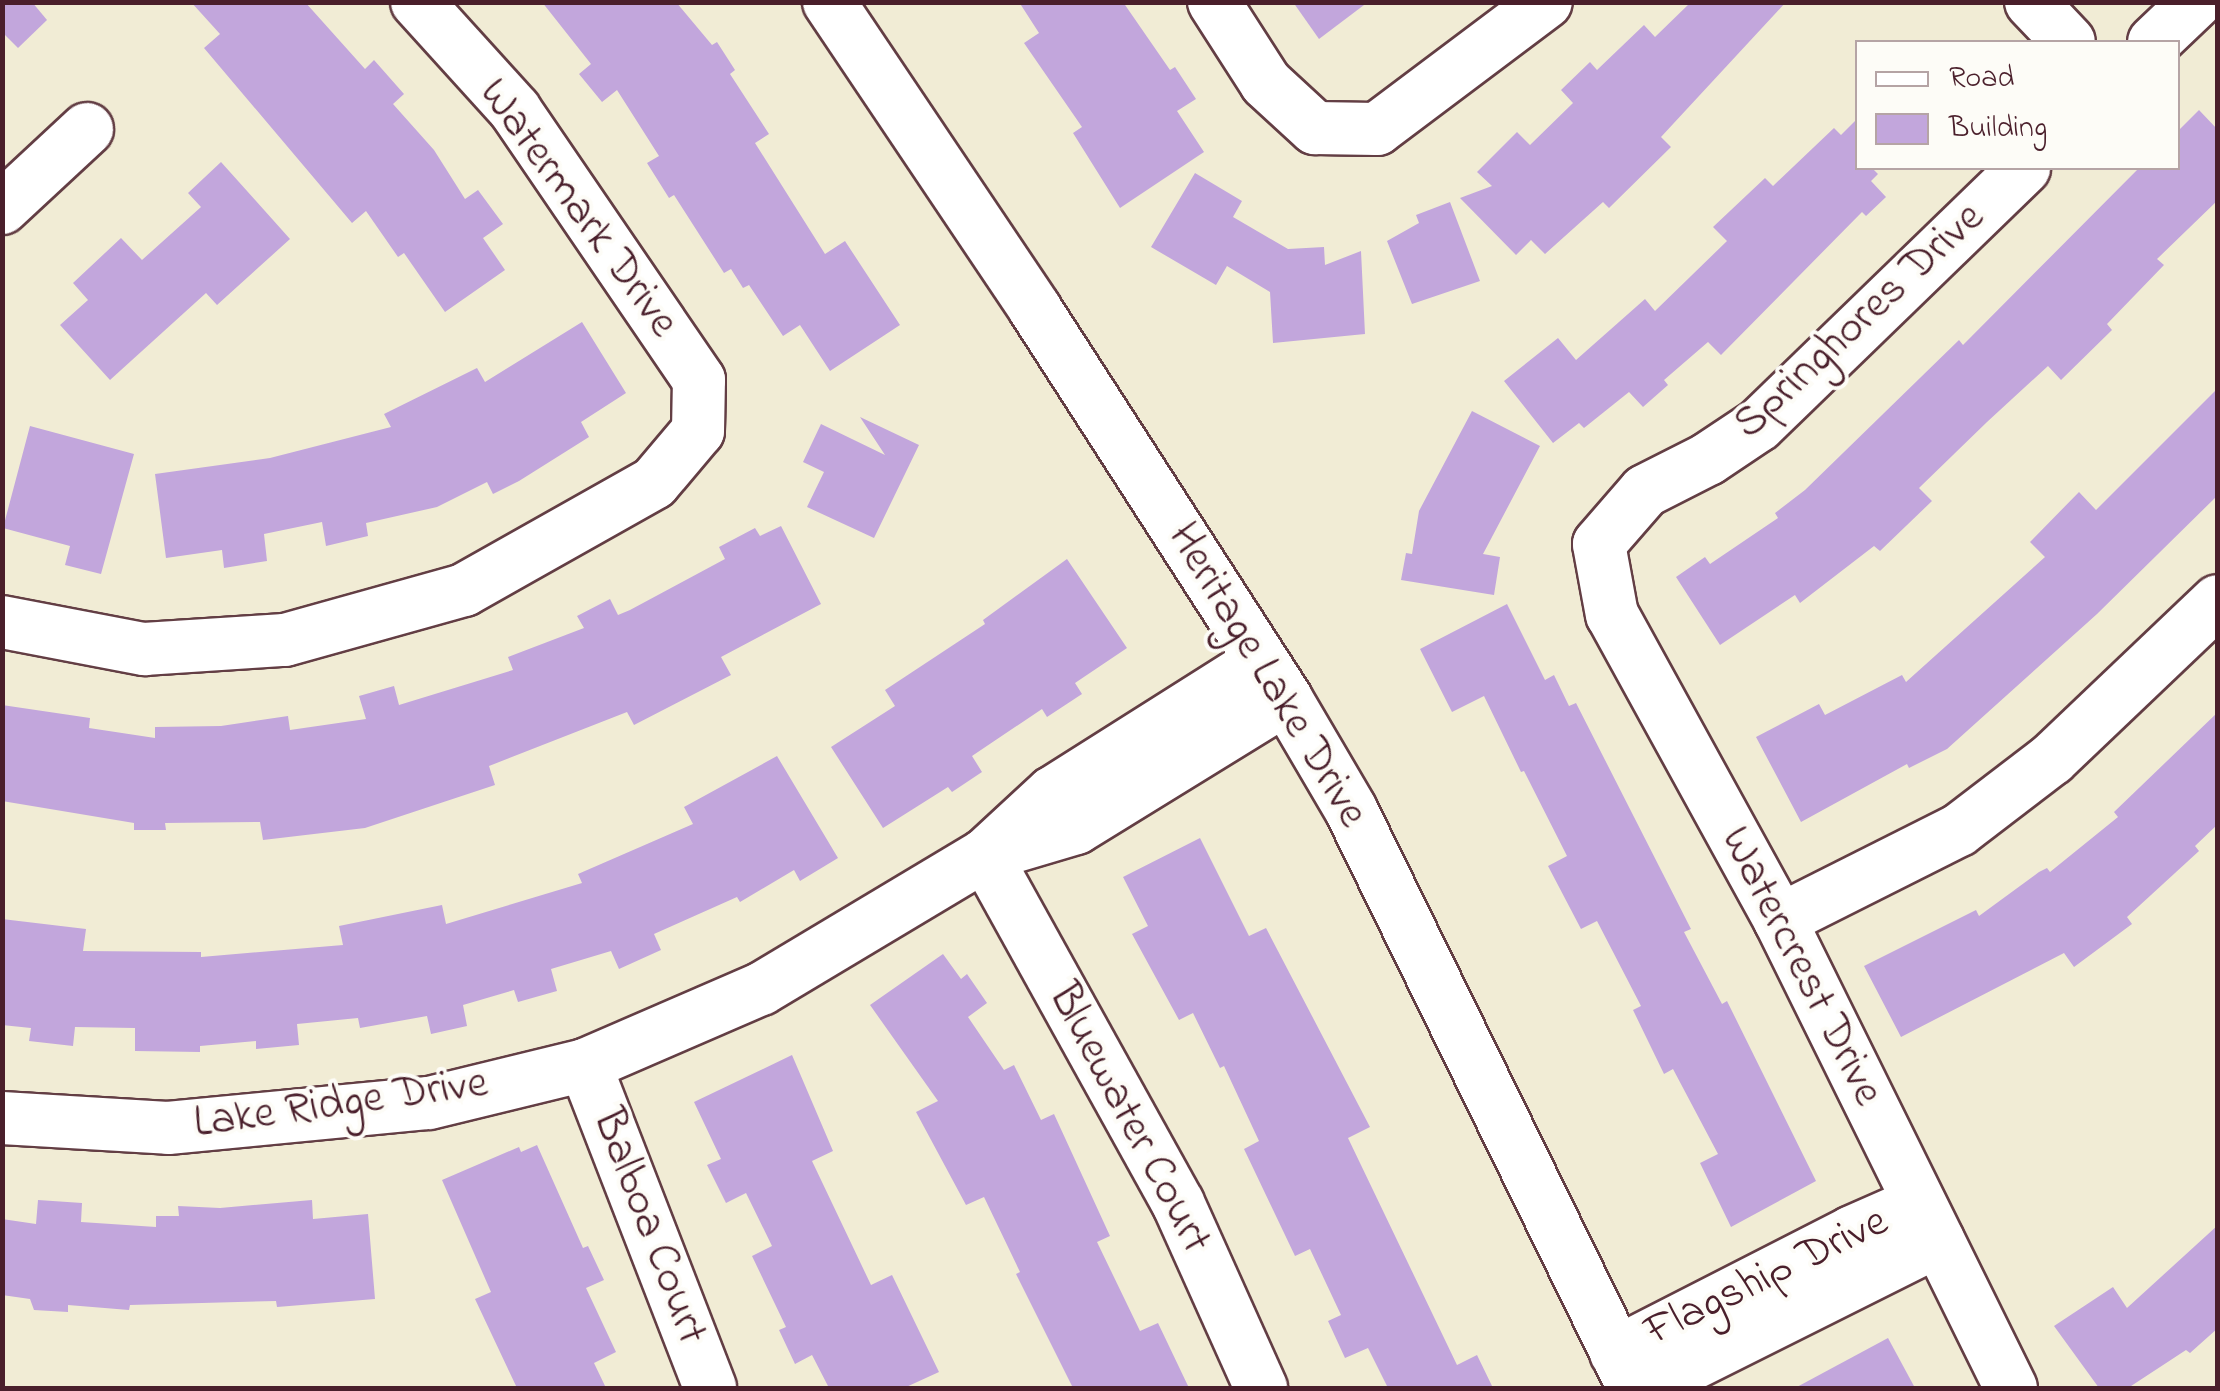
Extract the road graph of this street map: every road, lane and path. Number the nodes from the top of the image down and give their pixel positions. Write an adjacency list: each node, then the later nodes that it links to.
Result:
1 (417, 2): 14 (street, Watermark Drive)
2 (829, 2): 15 (street, Heritage Lake Drive)
3 (1214, 2): 4 (street)
4 (1546, 2)
5 (2031, 2): 7 (street)
6 (2196, 2): 8 (street)
7 (2066, 40)
8 (2156, 40)
9 (87, 129): 11 (street)
10 (2022, 170): 12 (street, Springhores Drive)
11 (2, 208)
12 (1600, 544): 17 (street, Watercrest Drive)
13 (2218, 601): 17 (street)
14 (2, 622)
15 (1274, 680): 16 (street, Lake Ridge Drive); 21 (street, Heritage Lake Drive)
16 (985, 855): 18 (street, Lake Ridge Drive); 23 (street, Bluewater Court)
17 (1780, 920): 20 (street, Watercrest Drive)
18 (585, 1065): 19 (street, Lake Ridge Drive); 22 (street, Balboa Court)
19 (2, 1118)
20 (1928, 1222): 21 (street, Flagship Drive); 24 (street, Watercrest Drive)
21 (1631, 1377)
22 (710, 1388)
23 (1261, 1388)
24 (2011, 1388)

